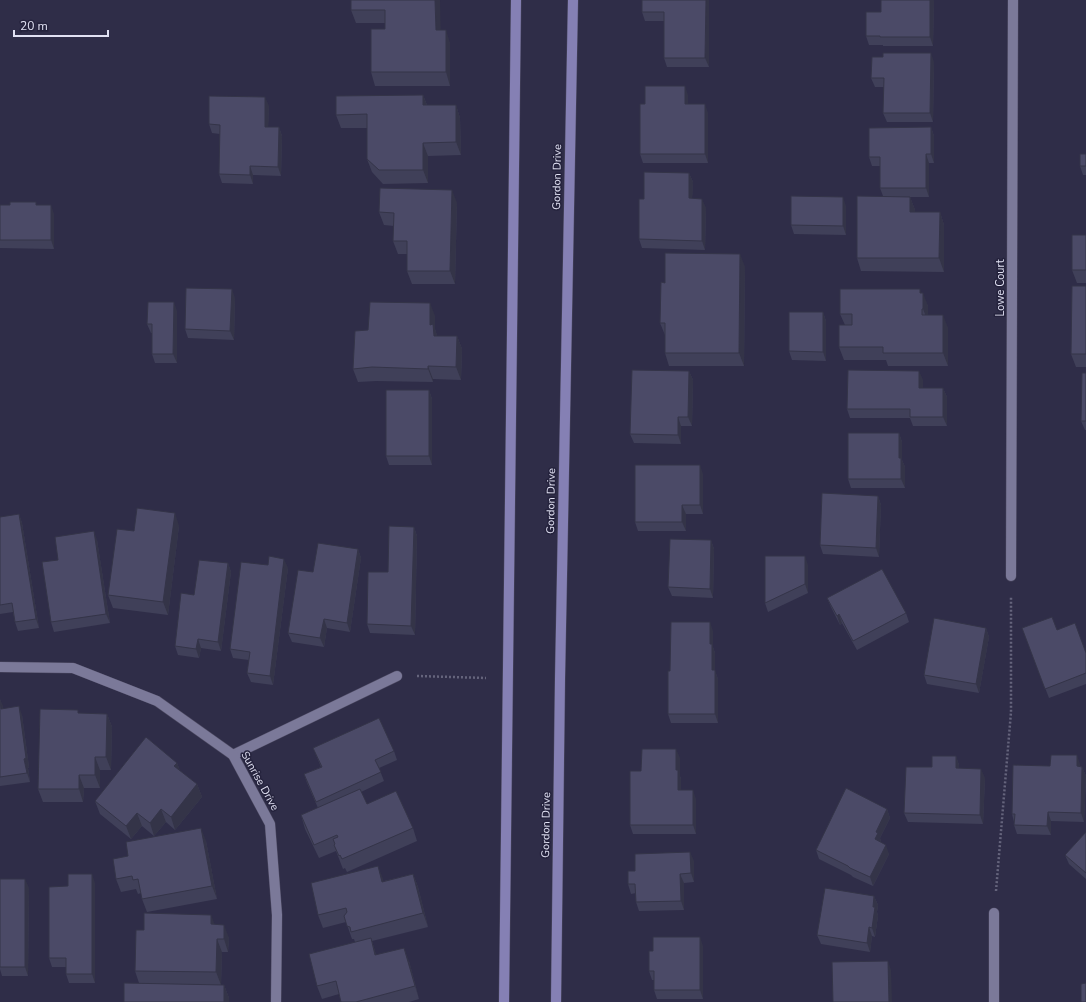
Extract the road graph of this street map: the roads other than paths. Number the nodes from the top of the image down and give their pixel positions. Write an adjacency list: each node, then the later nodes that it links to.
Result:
1 (516, 0): 10 (main road)
2 (573, 0): 11 (main road, Gordon Drive)
3 (1013, 0): 4 (street, Lowe Court)
4 (1011, 576)
5 (0, 667): 7 (street, Sunrise Drive)
6 (397, 676): 7 (street)
7 (233, 755): 9 (street, Sunrise Drive)
8 (994, 913): 12 (street)
9 (276, 1002)
10 (504, 1002)
11 (556, 1002)
12 (994, 1002)

